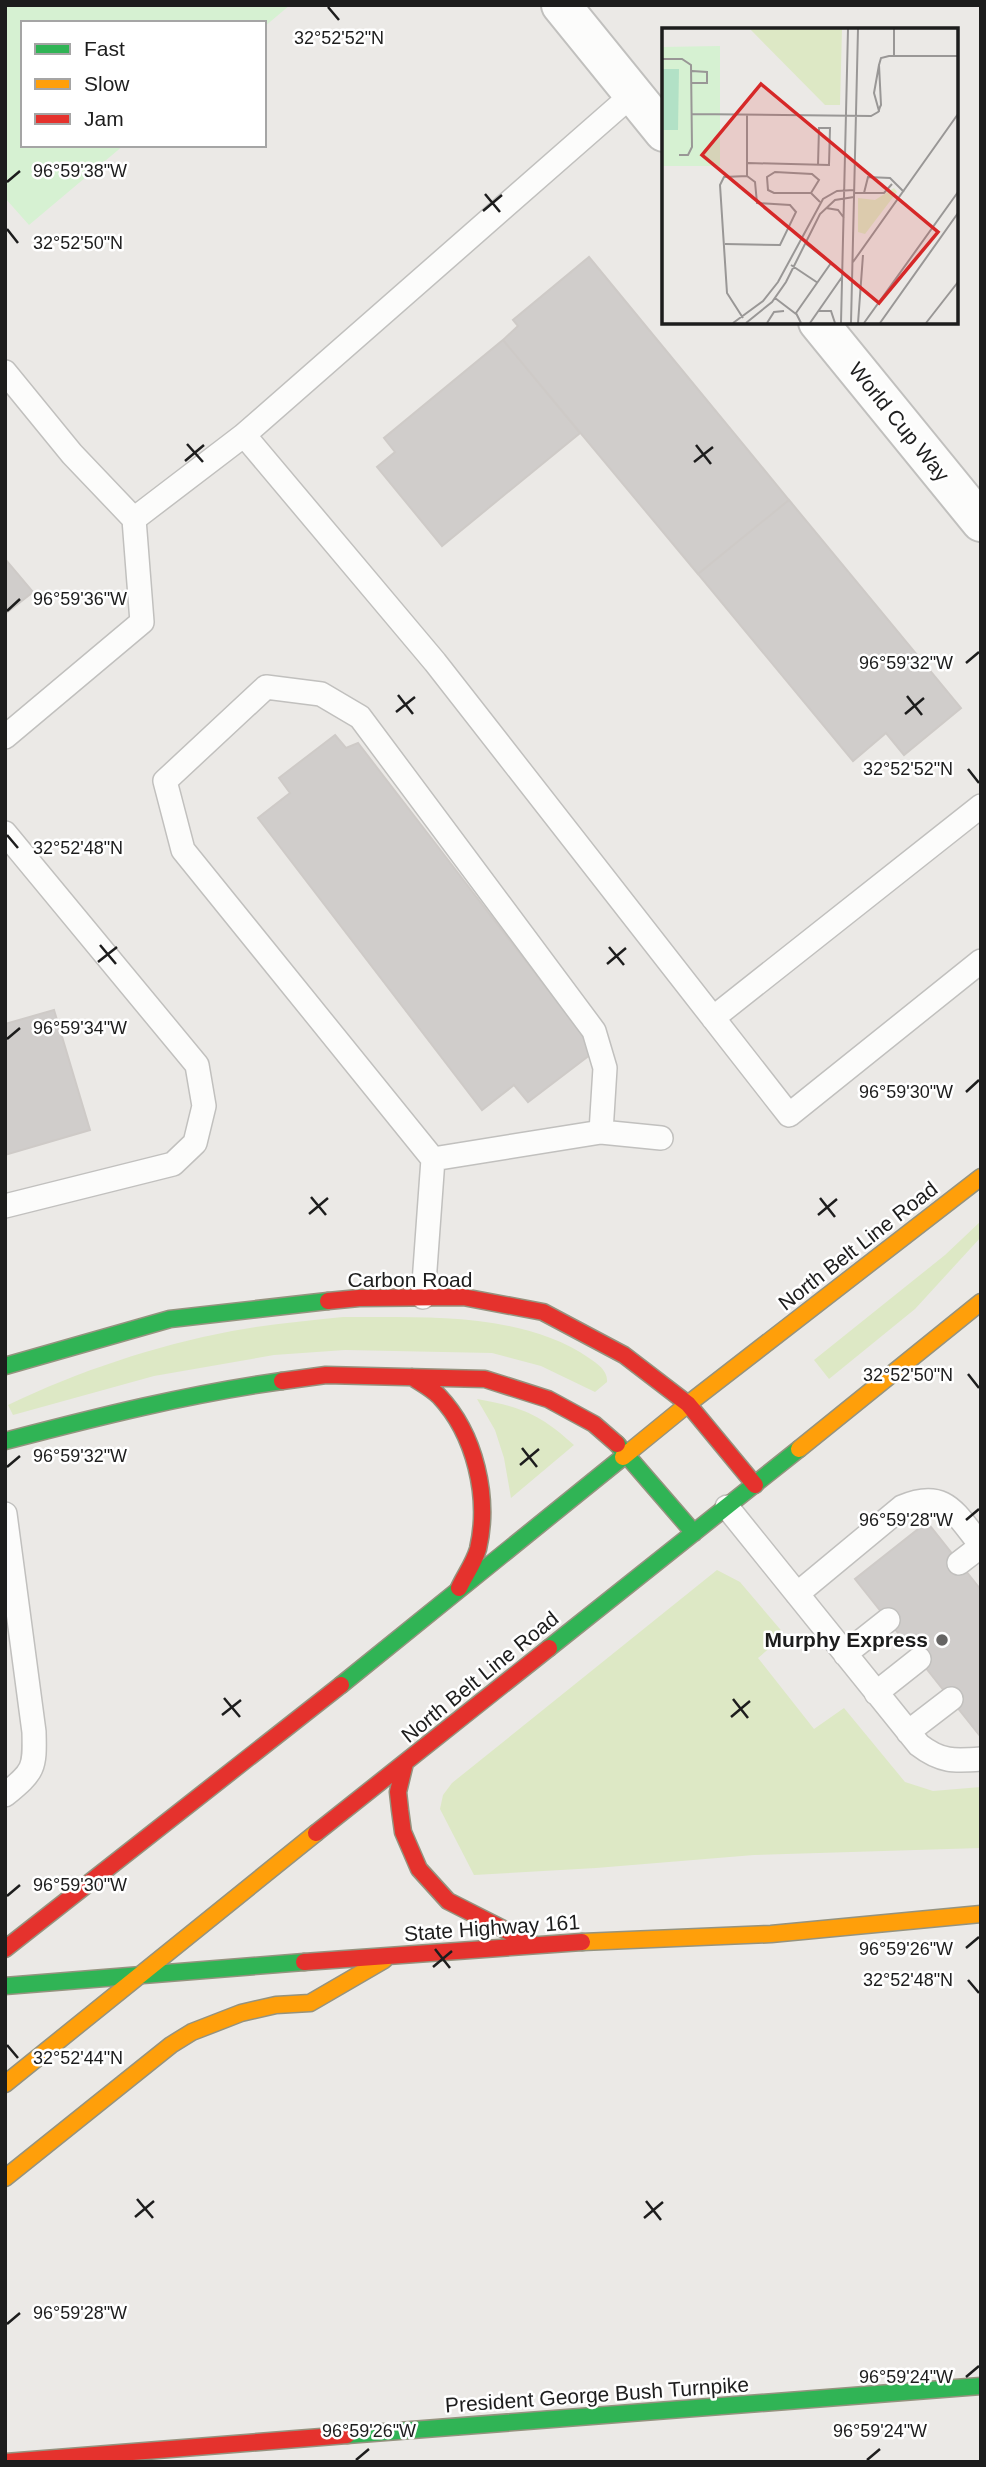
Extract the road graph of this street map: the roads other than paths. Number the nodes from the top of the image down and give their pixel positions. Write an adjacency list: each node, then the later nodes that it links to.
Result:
1 (561, 5): 2 (street)
2 (634, 94): 3 (street); 6 (lane)
3 (662, 129)
4 (820, 324): 8 (street, World Cup Way)
5 (5, 372): 7 (lane)
6 (244, 435): 7 (lane); 13 (lane)
7 (135, 519): 9 (lane)
8 (981, 522)
9 (5, 737)
10 (981, 806): 13 (lane)
11 (5, 833): 18 (lane)
12 (981, 961): 13 (lane)
13 (713, 1018)
14 (601, 1132): 15 (lane); 16 (lane); 16 (lane)
15 (661, 1138)
16 (433, 1159): 19 (lane)
17 (981, 1177): 23 (main road, North Belt Line Road)
18 (5, 1206)
19 (424, 1297): 21 (main road, Carbon Road); 23 (main road, Carbon Road)
20 (981, 1302): 26 (main road, North Belt Line Road)
21 (5, 1366)
22 (412, 1377): 24 (main road); 25 (main road); 32 (main road)
23 (688, 1404): 25 (main road, North Belt Line Road); 26 (main road, Carbon Road)
24 (5, 1441)
25 (627, 1453): 29 (main road); 32 (main road, North Belt Line Road)
26 (755, 1485): 27 (main road, North Belt Line Road)
27 (727, 1507): 29 (main road, North Belt Line Road); 33 (lane)
28 (5, 1514): 42 (lane)
29 (694, 1533): 41 (main road, North Belt Line Road)
30 (981, 1546): 31 (lane); 33 (lane)
31 (959, 1563)
32 (456, 1594): 45 (main road, North Belt Line Road)
33 (797, 1594): 35 (lane)
34 (888, 1620): 35 (lane)
35 (845, 1654): 37 (lane)
36 (919, 1659): 37 (lane)
37 (876, 1693): 39 (lane)
38 (951, 1699): 39 (lane)
39 (908, 1732): 40 (lane)
40 (981, 1759)
41 (405, 1763): 44 (main road); 47 (main road, North Belt Line Road)
42 (5, 1794)
43 (981, 1914): 44 (main road, State Highway 161)
44 (533, 1944): 46 (main road, State Highway 161)
45 (5, 1949)
46 (392, 1955): 47 (main road, State Highway 161); 50 (main road)
47 (139, 1975): 48 (main road, State Highway 161); 49 (main road, North Belt Line Road)
48 (5, 1986)
49 (5, 2084)
50 (5, 2178)
51 (981, 2386): 52 (main road, President George Bush Turnpike)
52 (6, 2462)

